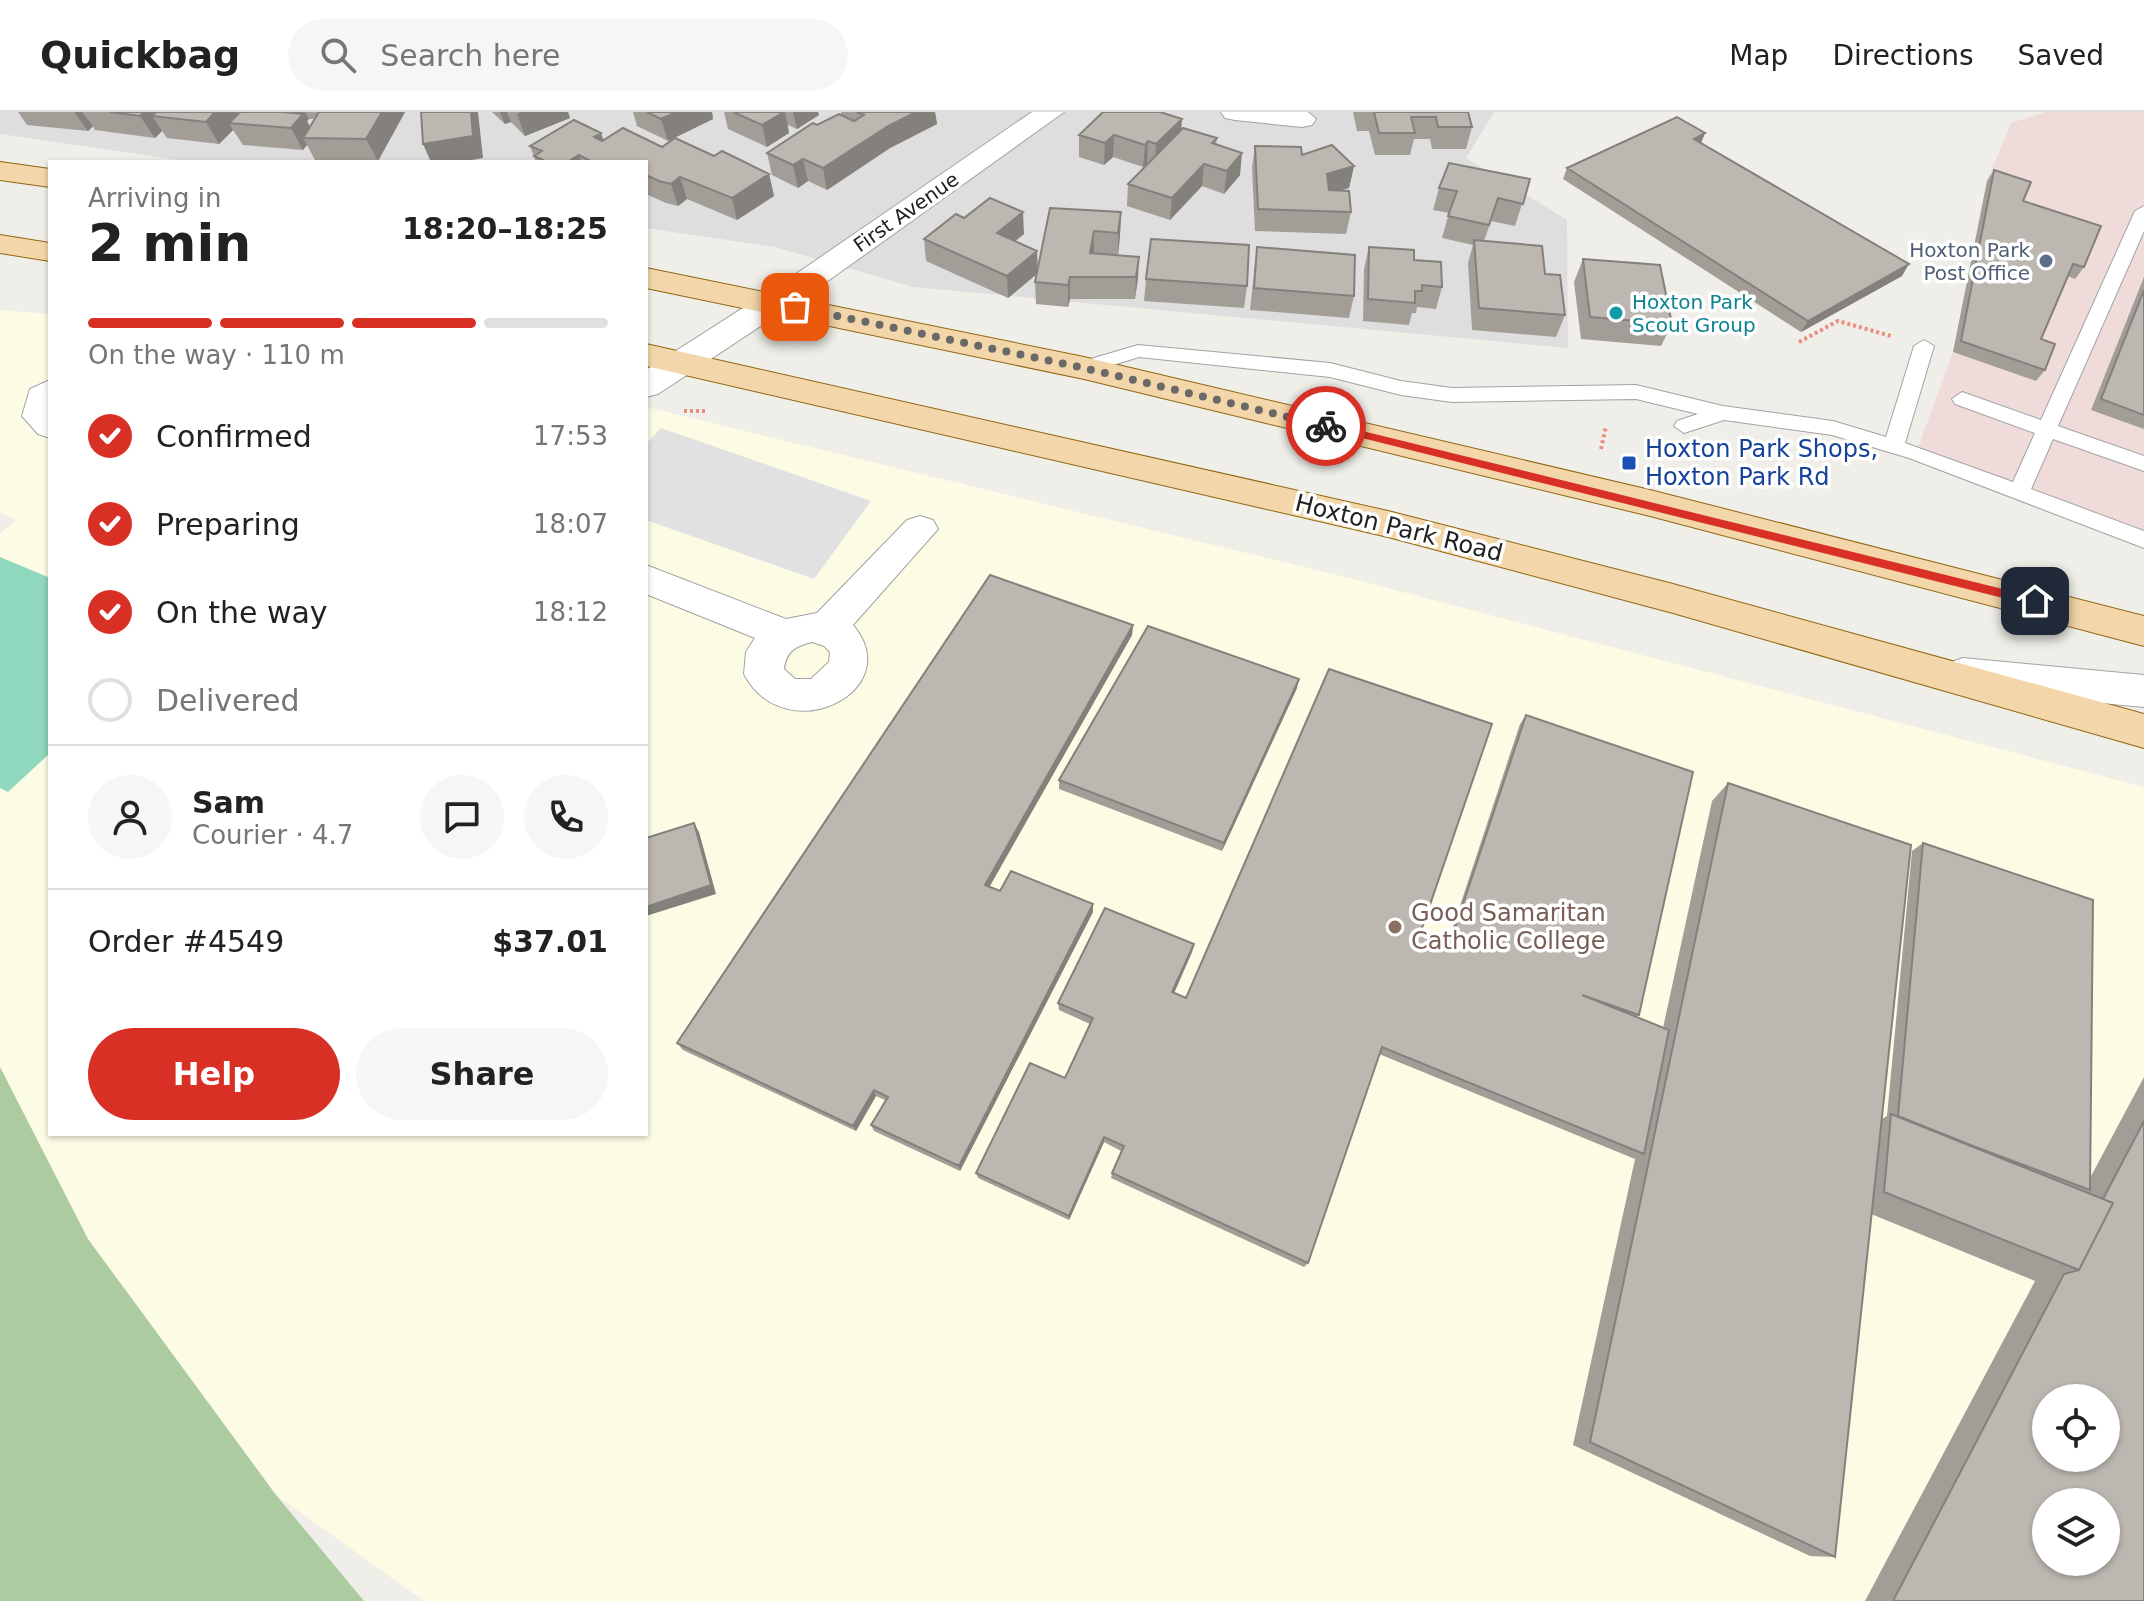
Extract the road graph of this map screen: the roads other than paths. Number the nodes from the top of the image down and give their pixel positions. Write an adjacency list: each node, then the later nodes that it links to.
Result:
1 (996, 112): 3 (street)
2 (1235, 112): 4 (street)
3 (1040, 119): 11 (street, First Avenue)
4 (1302, 119)
5 (0, 171): 6 (main road)
6 (48, 178)
7 (2144, 211): 22 (lane)
8 (0, 244): 9 (main road)
9 (48, 252)
10 (648, 278): 11 (main road)
11 (774, 302): 14 (street, First Avenue); 15 (main road)
12 (1924, 346): 23 (lane)
13 (648, 355): 14 (main road, Hoxton Park Road)
14 (681, 363): 16 (street, First Avenue); 32 (main road, Hoxton Park Road)
15 (1084, 368): 19 (lane); 30 (main road)
16 (648, 385)
17 (48, 392): 20 (street)
18 (1962, 399): 22 (lane)
19 (1723, 413): 21 (lane); 23 (lane)
20 (48, 424)
21 (1684, 426)
22 (2047, 429): 24 (lane); 25 (lane)
23 (1894, 446): 25 (lane)
24 (2144, 464)
25 (2019, 491): 27 (lane)
26 (920, 529): 29 (street)
27 (2144, 540)
28 (648, 580): 31 (street)
29 (826, 629): 31 (street); 31 (street)
30 (2144, 631)
31 (784, 634)
32 (1938, 672): 33 (street); 34 (main road, Hoxton Park Road)
33 (2144, 691)
34 (2144, 731)

